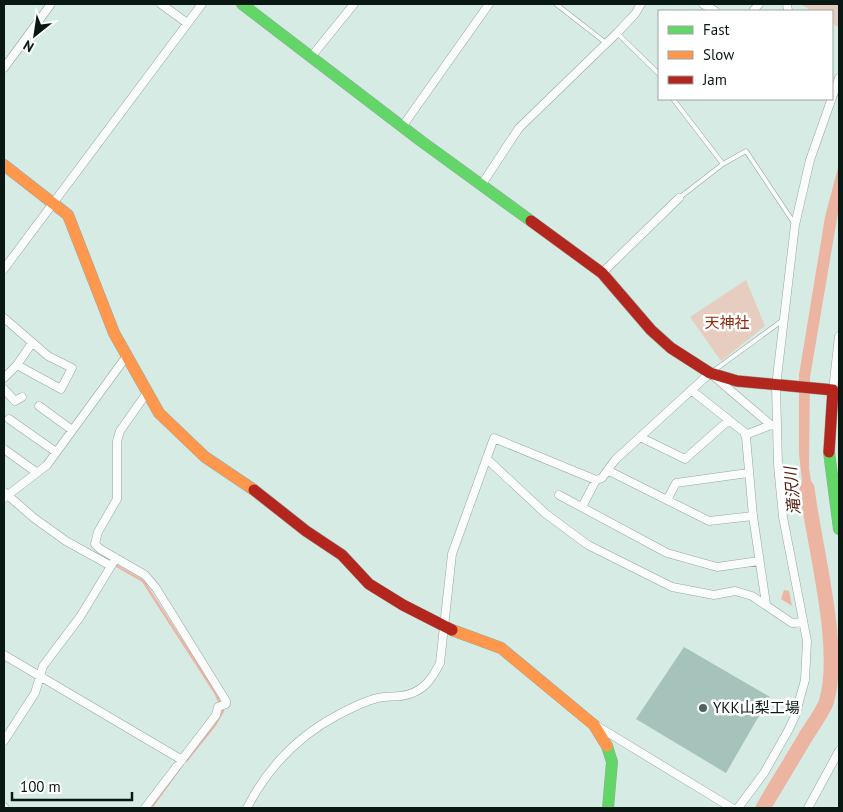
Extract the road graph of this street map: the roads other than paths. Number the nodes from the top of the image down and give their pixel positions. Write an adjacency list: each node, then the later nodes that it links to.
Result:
1 (51, 4): 13 (street)
2 (161, 4): 9 (street)
3 (202, 4): 9 (street)
4 (242, 4): 12 (street)
5 (354, 4): 12 (street)
6 (489, 4): 18 (street)
7 (556, 4): 11 (lane)
8 (641, 4): 10 (street)
9 (187, 23): 23 (street)
10 (617, 33): 11 (street); 14 (lane)
11 (607, 43): 21 (street)
12 (312, 57): 18 (street)
13 (4, 68)
14 (658, 73)
15 (836, 82): 17 (street)
16 (674, 100): 19 (lane)
17 (836, 101): 24 (street)
18 (402, 127): 21 (street)
19 (724, 164): 22 (lane); 24 (lane)
20 (4, 165): 23 (street)
21 (482, 184): 26 (street)
22 (678, 198): 26 (street)
23 (54, 202): 25 (street); 31 (street)
24 (795, 225): 28 (street)
25 (4, 269)
26 (602, 273): 33 (street)
27 (4, 318): 30 (street)
28 (784, 320): 33 (lane); 35 (street)
29 (839, 336): 38 (street)
30 (32, 343): 32 (street); 32 (street)
31 (126, 357): 39 (street); 45 (street)
32 (17, 365): 34 (street)
33 (710, 373): 35 (street); 37 (street); 44 (street)
34 (4, 378)
35 (779, 386): 38 (street); 44 (street)
36 (4, 390): 40 (street)
37 (691, 390): 43 (street); 47 (street)
38 (832, 390): 60 (street)
39 (146, 394): 62 (street); 65 (street)
40 (22, 397)
41 (39, 406): 45 (street)
42 (9, 419): 49 (street)
43 (729, 420): 46 (street); 47 (street)
44 (774, 426): 46 (street); 64 (street)
45 (72, 430): 49 (street)
46 (745, 435): 53 (street)
47 (640, 437): 51 (street)
48 (4, 449): 52 (street)
49 (56, 452): 52 (street)
50 (487, 459): 54 (street); 63 (street); 65 (street)
51 (609, 471): 54 (street); 57 (street)
52 (36, 472): 55 (street)
53 (748, 473): 57 (street); 59 (street)
54 (596, 480): 58 (street)
55 (6, 494): 62 (street)
56 (559, 495): 58 (street)
57 (667, 500): 59 (street)
58 (582, 507): 61 (street)
59 (752, 516): 61 (street)
60 (839, 529)
61 (759, 561): 63 (street)
62 (113, 562): 67 (street); 71 (street)
63 (766, 604): 64 (street)
64 (803, 622): 76 (street)
65 (445, 627): 68 (street); 73 (street)
66 (4, 655): 67 (street)
67 (39, 676): 69 (street); 71 (street)
68 (594, 725): 74 (street); 75 (street)
69 (4, 741)
70 (839, 752): 77 (street)
71 (182, 760): 72 (street)
72 (145, 808)
73 (247, 808)
74 (608, 808)
75 (732, 808)
76 (738, 808)
77 (808, 808)

